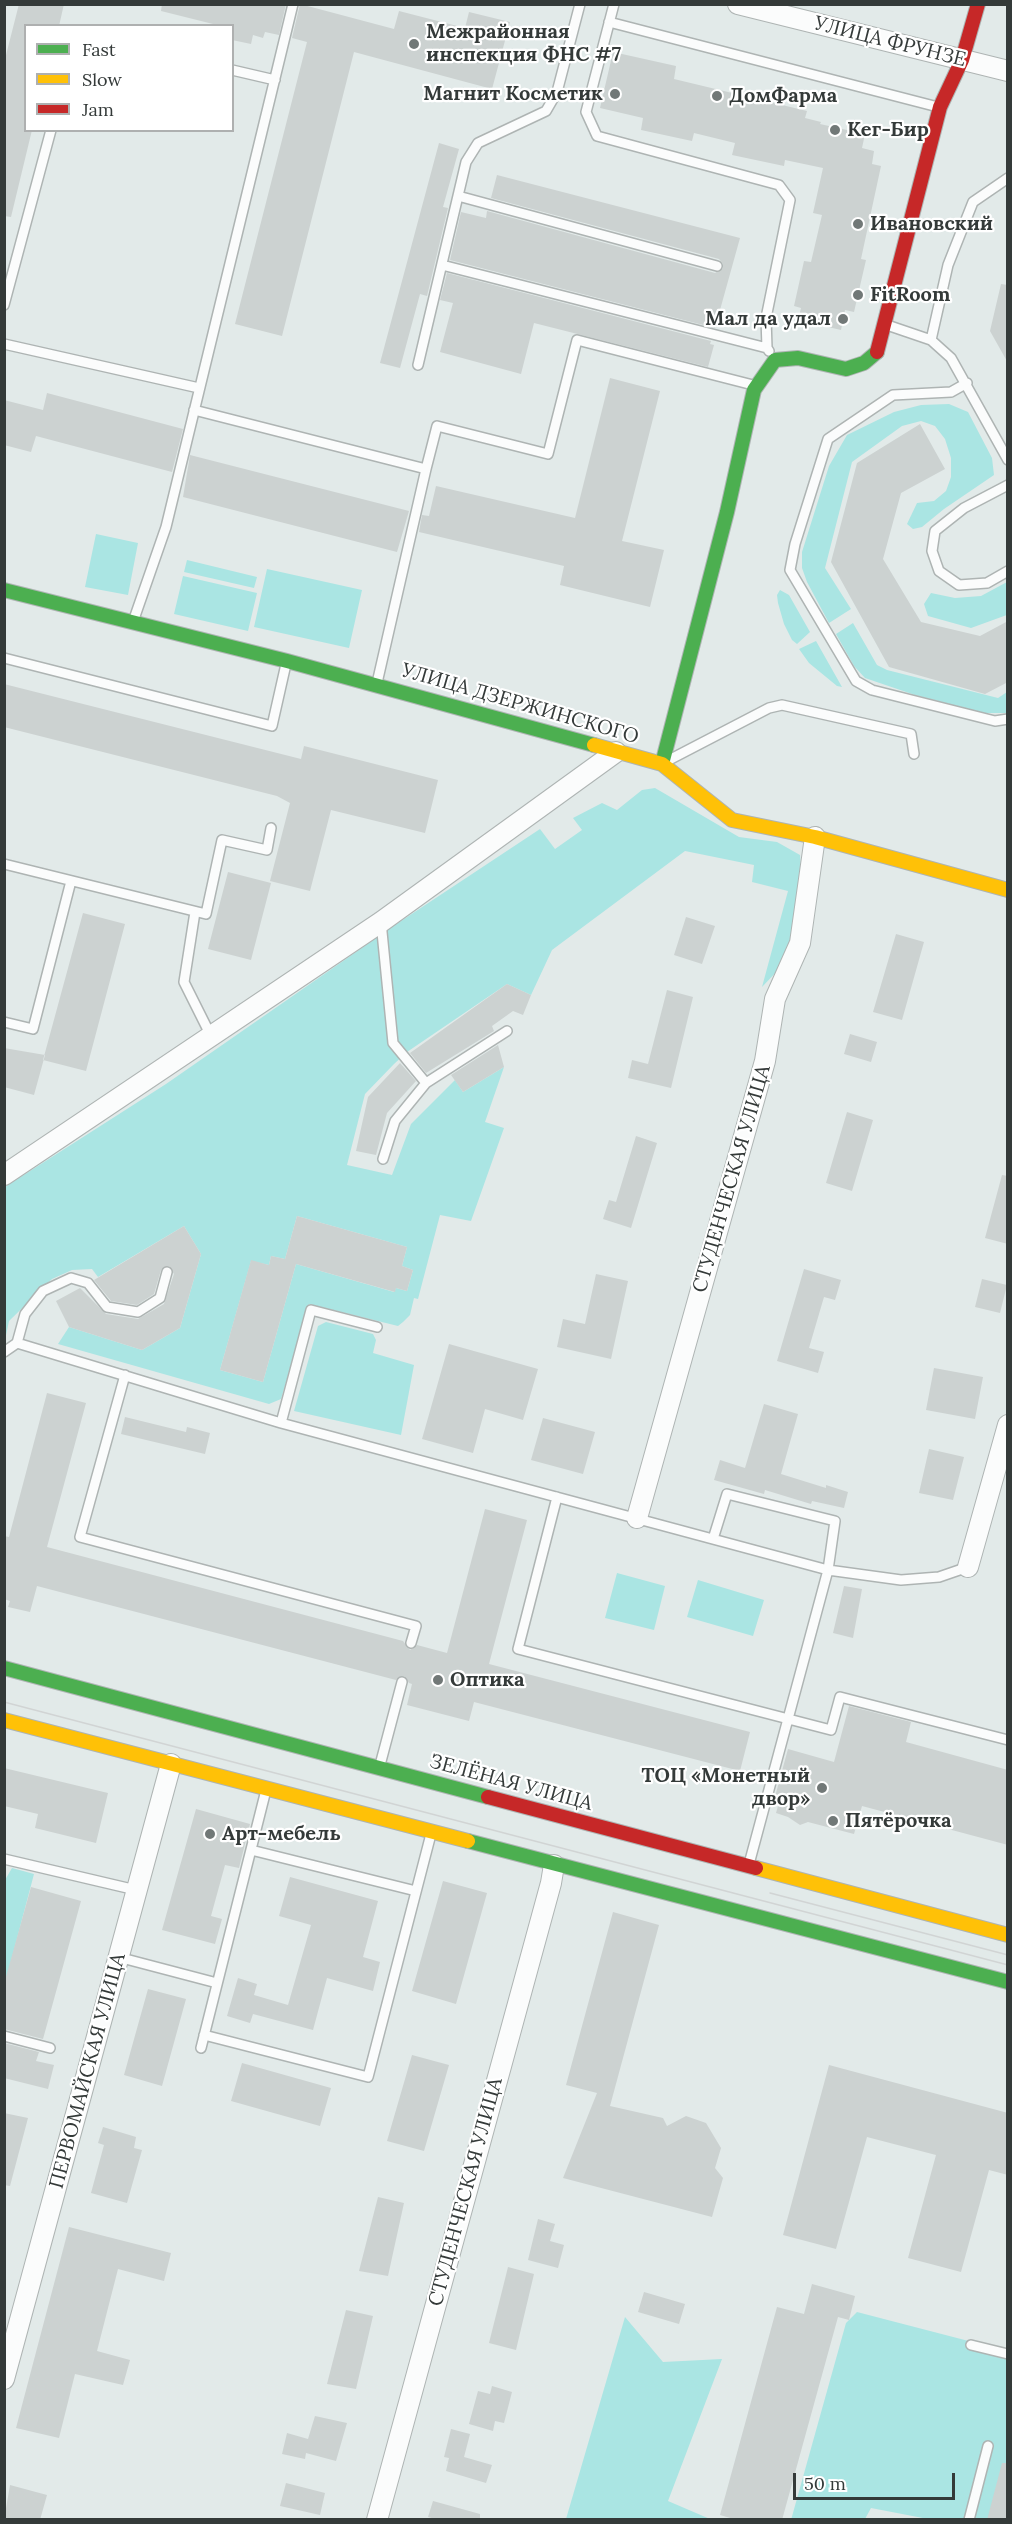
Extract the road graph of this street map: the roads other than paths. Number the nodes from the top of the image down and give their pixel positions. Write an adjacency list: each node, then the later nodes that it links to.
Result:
1 (293, 4): 10 (lane)
2 (580, 4): 14 (lane)
3 (614, 4): 6 (lane)
4 (738, 4): 7 (street, УЛИЦА ФРУНЗЕ)
5 (978, 4): 7 (street)
6 (609, 22): 11 (lane); 21 (lane)
7 (962, 60): 9 (street, УЛИЦА ФРУНЗЕ); 11 (street)
8 (234, 70): 10 (lane)
9 (1008, 71)
10 (275, 80): 26 (lane)
11 (940, 107): 18 (street)
12 (50, 132): 17 (lane)
13 (1008, 178): 19 (lane)
14 (458, 196): 15 (lane); 16 (lane)
15 (442, 265): 21 (lane); 23 (lane)
16 (717, 266)
17 (4, 305)
18 (885, 325): 19 (lane); 22 (street)
19 (931, 340): 24 (lane)
20 (4, 344): 26 (lane)
21 (767, 348): 22 (lane)
22 (775, 360): 25 (street)
23 (418, 365)
24 (967, 383): 28 (lane); 37 (lane)
25 (756, 386): 29 (lane); 40 (street)
26 (200, 388): 27 (lane)
27 (194, 410): 29 (lane); 33 (lane)
28 (1008, 460)
29 (426, 469): 36 (lane)
30 (1008, 485): 31 (lane)
31 (1008, 571)
32 (4, 590): 33 (street, УЛИЦА ДЗЕРЖИНСКОГО)
33 (134, 621): 35 (street, УЛИЦА ДЗЕРЖИНСКОГО)
34 (4, 658): 35 (lane)
35 (287, 661): 36 (street, УЛИЦА ДЗЕРЖИНСКОГО)
36 (377, 685): 38 (street, УЛИЦА ДЗЕРЖИНСКОГО)
37 (1008, 719)
38 (616, 752): 40 (street, УЛИЦА ДЗЕРЖИНСКОГО); 47 (street)
39 (914, 754): 40 (lane)
40 (662, 764): 42 (street, УЛИЦА ДЗЕРЖИНСКОГО)
41 (271, 828): 46 (lane)
42 (815, 837): 45 (street, УЛИЦА ДЗЕРЖИНСКОГО); 62 (street, СТУДЕНЧЕСКАЯ УЛИЦА)
43 (4, 864): 44 (lane)
44 (71, 881): 46 (lane); 48 (lane)
45 (1008, 891)
46 (195, 912): 50 (lane)
47 (381, 922): 50 (street); 51 (lane)
48 (4, 1022)
49 (507, 1031): 51 (lane)
50 (211, 1036): 53 (street)
51 (426, 1083): 52 (lane)
52 (383, 1159)
53 (4, 1175)
54 (168, 1272): 56 (lane)
55 (377, 1327): 59 (lane)
56 (17, 1343): 57 (lane); 58 (lane)
57 (4, 1352)
58 (125, 1376): 59 (lane); 66 (lane)
59 (281, 1423): 61 (lane)
60 (1008, 1425): 64 (street)
61 (557, 1497): 62 (lane); 69 (lane)
62 (637, 1518): 63 (lane)
63 (713, 1539): 65 (lane); 65 (lane)
64 (968, 1567): 65 (lane)
65 (828, 1570): 69 (lane)
66 (411, 1643)
67 (4, 1668): 73 (street, ЗЕЛЁНАЯ УЛИЦА)
68 (402, 1682): 73 (lane)
69 (789, 1719): 71 (lane); 79 (lane)
70 (4, 1720): 72 (street)
71 (1008, 1740)
72 (171, 1764): 74 (street); 80 (street, ПЕРВОМАЙСКАЯ УЛИЦА)
73 (379, 1768): 79 (street, ЗЕЛЁНАЯ УЛИЦА)
74 (266, 1787): 75 (street); 76 (lane)
75 (432, 1832): 78 (street); 81 (lane)
76 (250, 1850): 81 (lane); 85 (lane)
77 (4, 1859): 80 (lane)
78 (554, 1865): 84 (street); 94 (street, СТУДЕНЧЕСКАЯ УЛИЦА)
79 (748, 1866): 82 (street, ЗЕЛЁНАЯ УЛИЦА)
80 (136, 1890): 83 (street, ПЕРВОМАЙСКАЯ УЛИЦА)
81 (416, 1891): 86 (lane)
82 (1008, 1935)
83 (118, 1957): 85 (lane); 92 (street, ПЕРВОМАЙСКАЯ УЛИЦА)
84 (1008, 1982)
85 (217, 1983): 86 (lane)
86 (204, 2035): 89 (lane)
87 (4, 2036): 88 (lane)
88 (50, 2048)
89 (201, 2048)
90 (971, 2345): 91 (lane)
91 (1008, 2354)
92 (4, 2379)
93 (988, 2446): 95 (lane)
94 (377, 2520)
95 (969, 2520)

